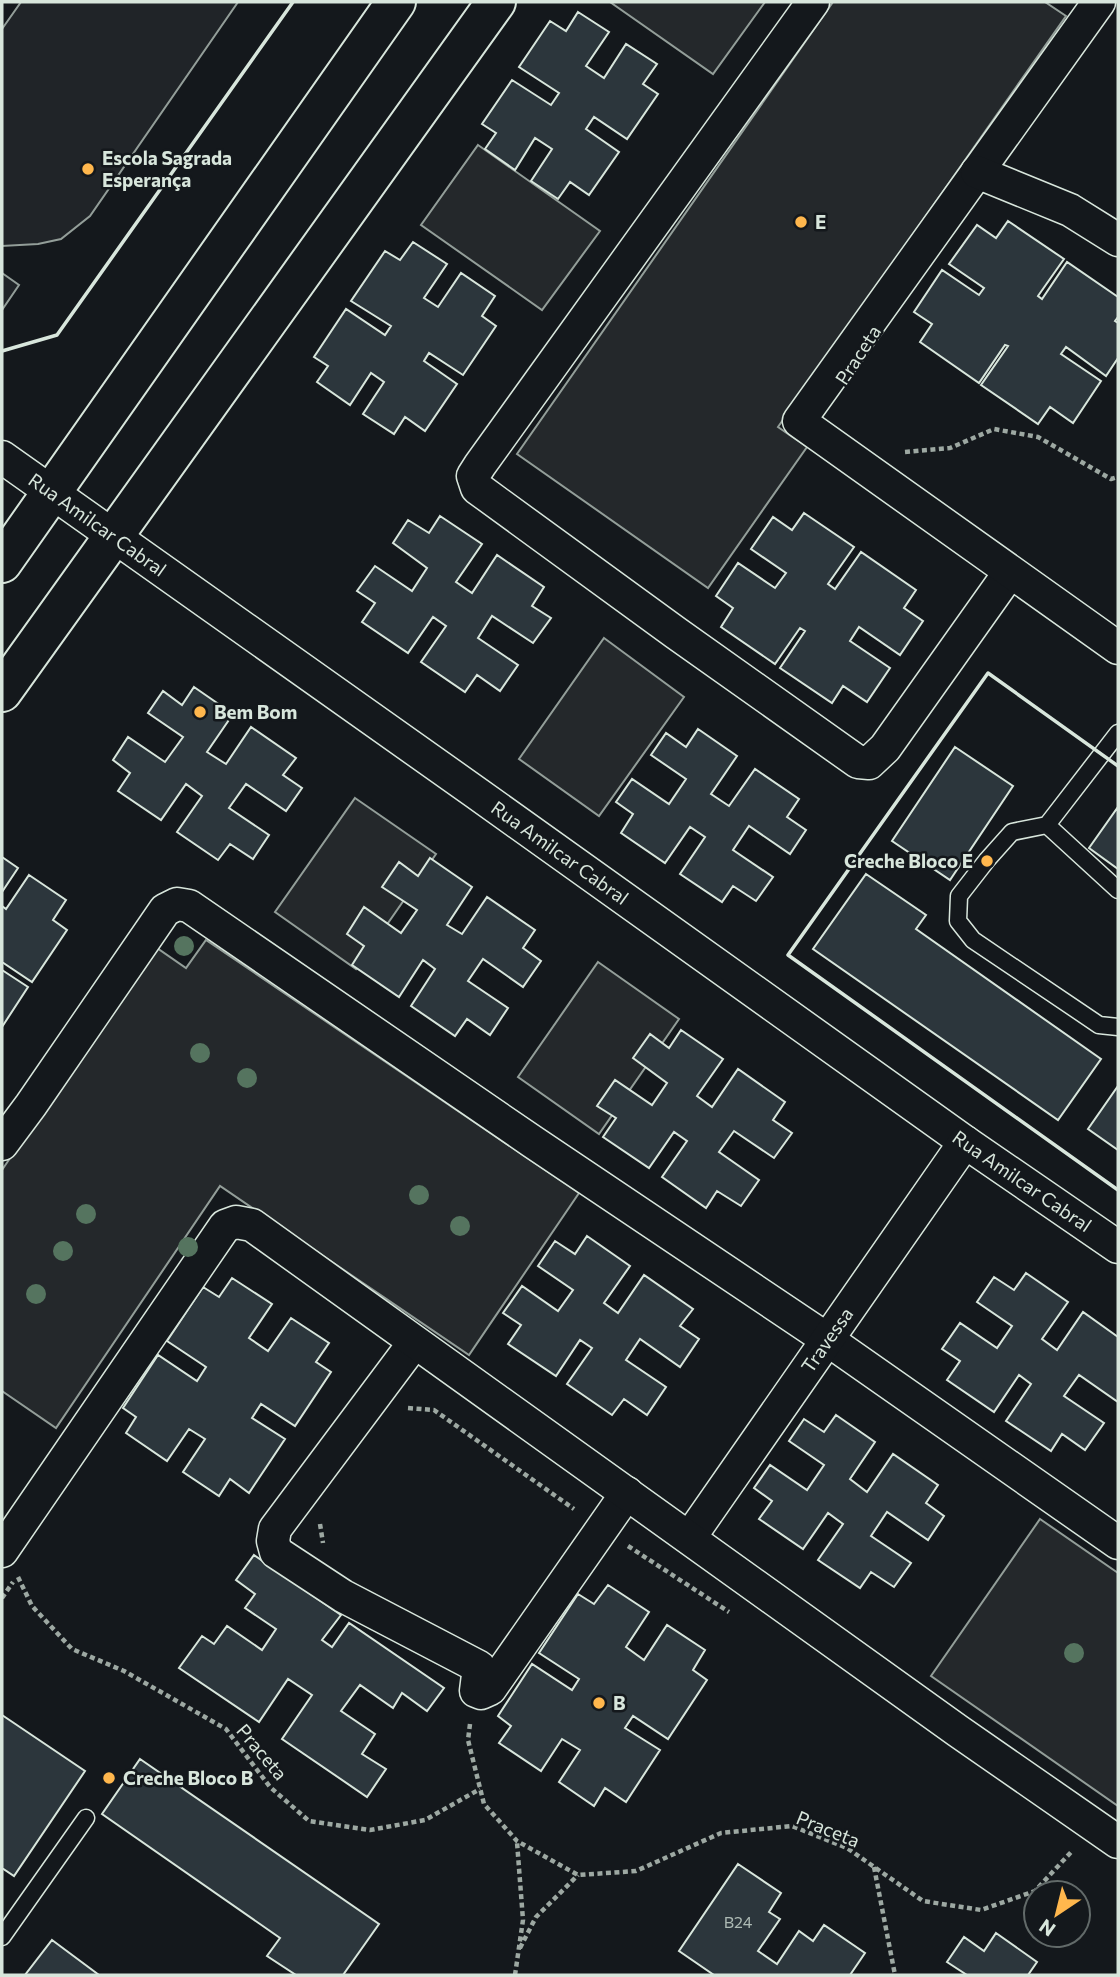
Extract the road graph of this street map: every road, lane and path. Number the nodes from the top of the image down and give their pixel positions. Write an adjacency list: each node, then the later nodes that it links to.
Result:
1 (396, 2): 10 (street)
2 (496, 2): 11 (street)
3 (813, 2): 13 (street)
4 (1099, 2): 5 (street)
5 (977, 172): 6 (street); 13 (street)
6 (1118, 240)
7 (896, 447): 9 (path)
8 (2, 457): 10 (street, Rua Amilcar Cabral)
9 (1118, 477)
10 (51, 493): 11 (street, Rua Amilcar Cabral); 12 (street)
11 (113, 536): 15 (street); 20 (street, Rua Amilcar Cabral)
12 (2, 563)
13 (1010, 572): 14 (street)
14 (1118, 648)
15 (2, 692)
16 (1118, 733): 17 (lane)
17 (1047, 825): 18 (lane); 19 (lane)
18 (1118, 890)
19 (1118, 1027)
20 (965, 1142): 22 (street, Rua Amilcar Cabral); 23 (street, Travessa)
21 (2, 1144): 23 (street)
22 (1118, 1247)
23 (828, 1340): 30 (street, Travessa); 31 (street)
24 (414, 1343): 26 (street); 28 (street); 33 (street)
25 (406, 1408): 29 (path)
26 (627, 1493): 29 (street); 30 (street)
27 (318, 1512): 33 (path)
28 (12, 1515): 32 (street)
29 (601, 1528): 34 (path); 35 (street)
30 (690, 1537): 40 (street)
31 (1118, 1543)
32 (10, 1564): 36 (path, Praceta)
33 (344, 1596): 35 (street)
34 (730, 1613)
35 (479, 1667): 36 (path)
36 (480, 1789): 38 (path)
37 (86, 1818): 43 (lane)
38 (517, 1841): 42 (path); 44 (path)
39 (1080, 1842): 41 (path, Praceta)
40 (1118, 1842)
41 (874, 1866): 42 (path, Praceta); 46 (path)
42 (578, 1875): 44 (path)
43 (2, 1937)
44 (518, 1952): 45 (path)
45 (515, 1975)
46 (895, 1975)

